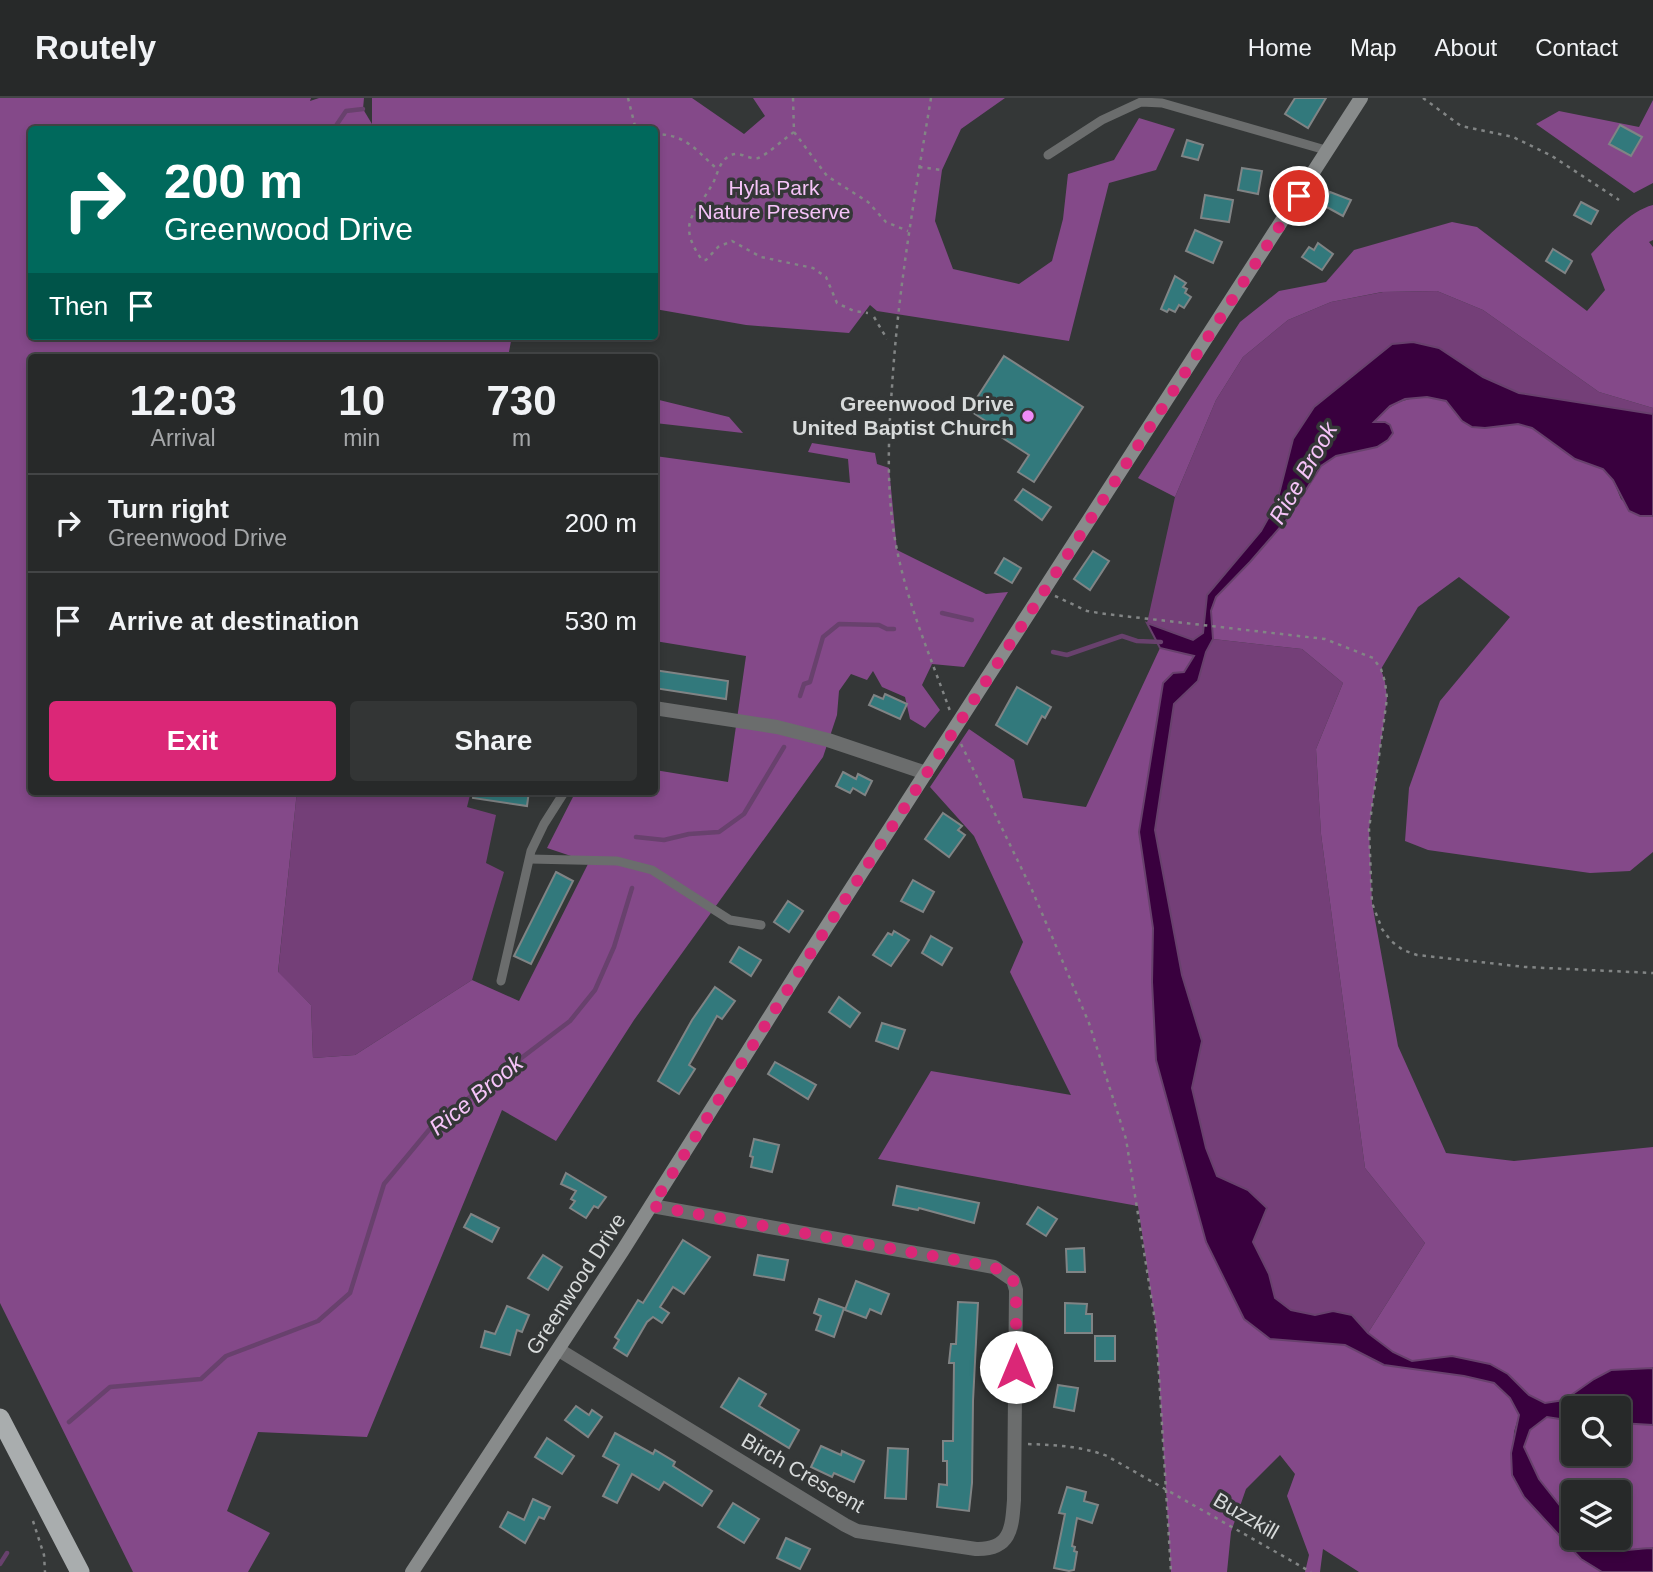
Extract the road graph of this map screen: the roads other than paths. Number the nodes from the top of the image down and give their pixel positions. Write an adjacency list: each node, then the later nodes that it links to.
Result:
1 (1362, 98): 2 (main road, Greenwood Drive)
2 (1329, 150): 3 (lane); 5 (main road, Greenwood Drive)
3 (1048, 155)
4 (658, 709): 5 (street)
5 (926, 773): 10 (main road, Greenwood Drive)
6 (562, 795): 7 (lane)
7 (530, 859): 8 (lane); 9 (lane)
8 (761, 925)
9 (501, 981)
10 (652, 1206): 11 (main road, Greenwood Drive); 11 (street, Birch Crescent)
11 (559, 1350): 14 (main road, Greenwood Drive)
12 (0, 1418): 13 (highway)
13 (80, 1572)
14 (412, 1572)

